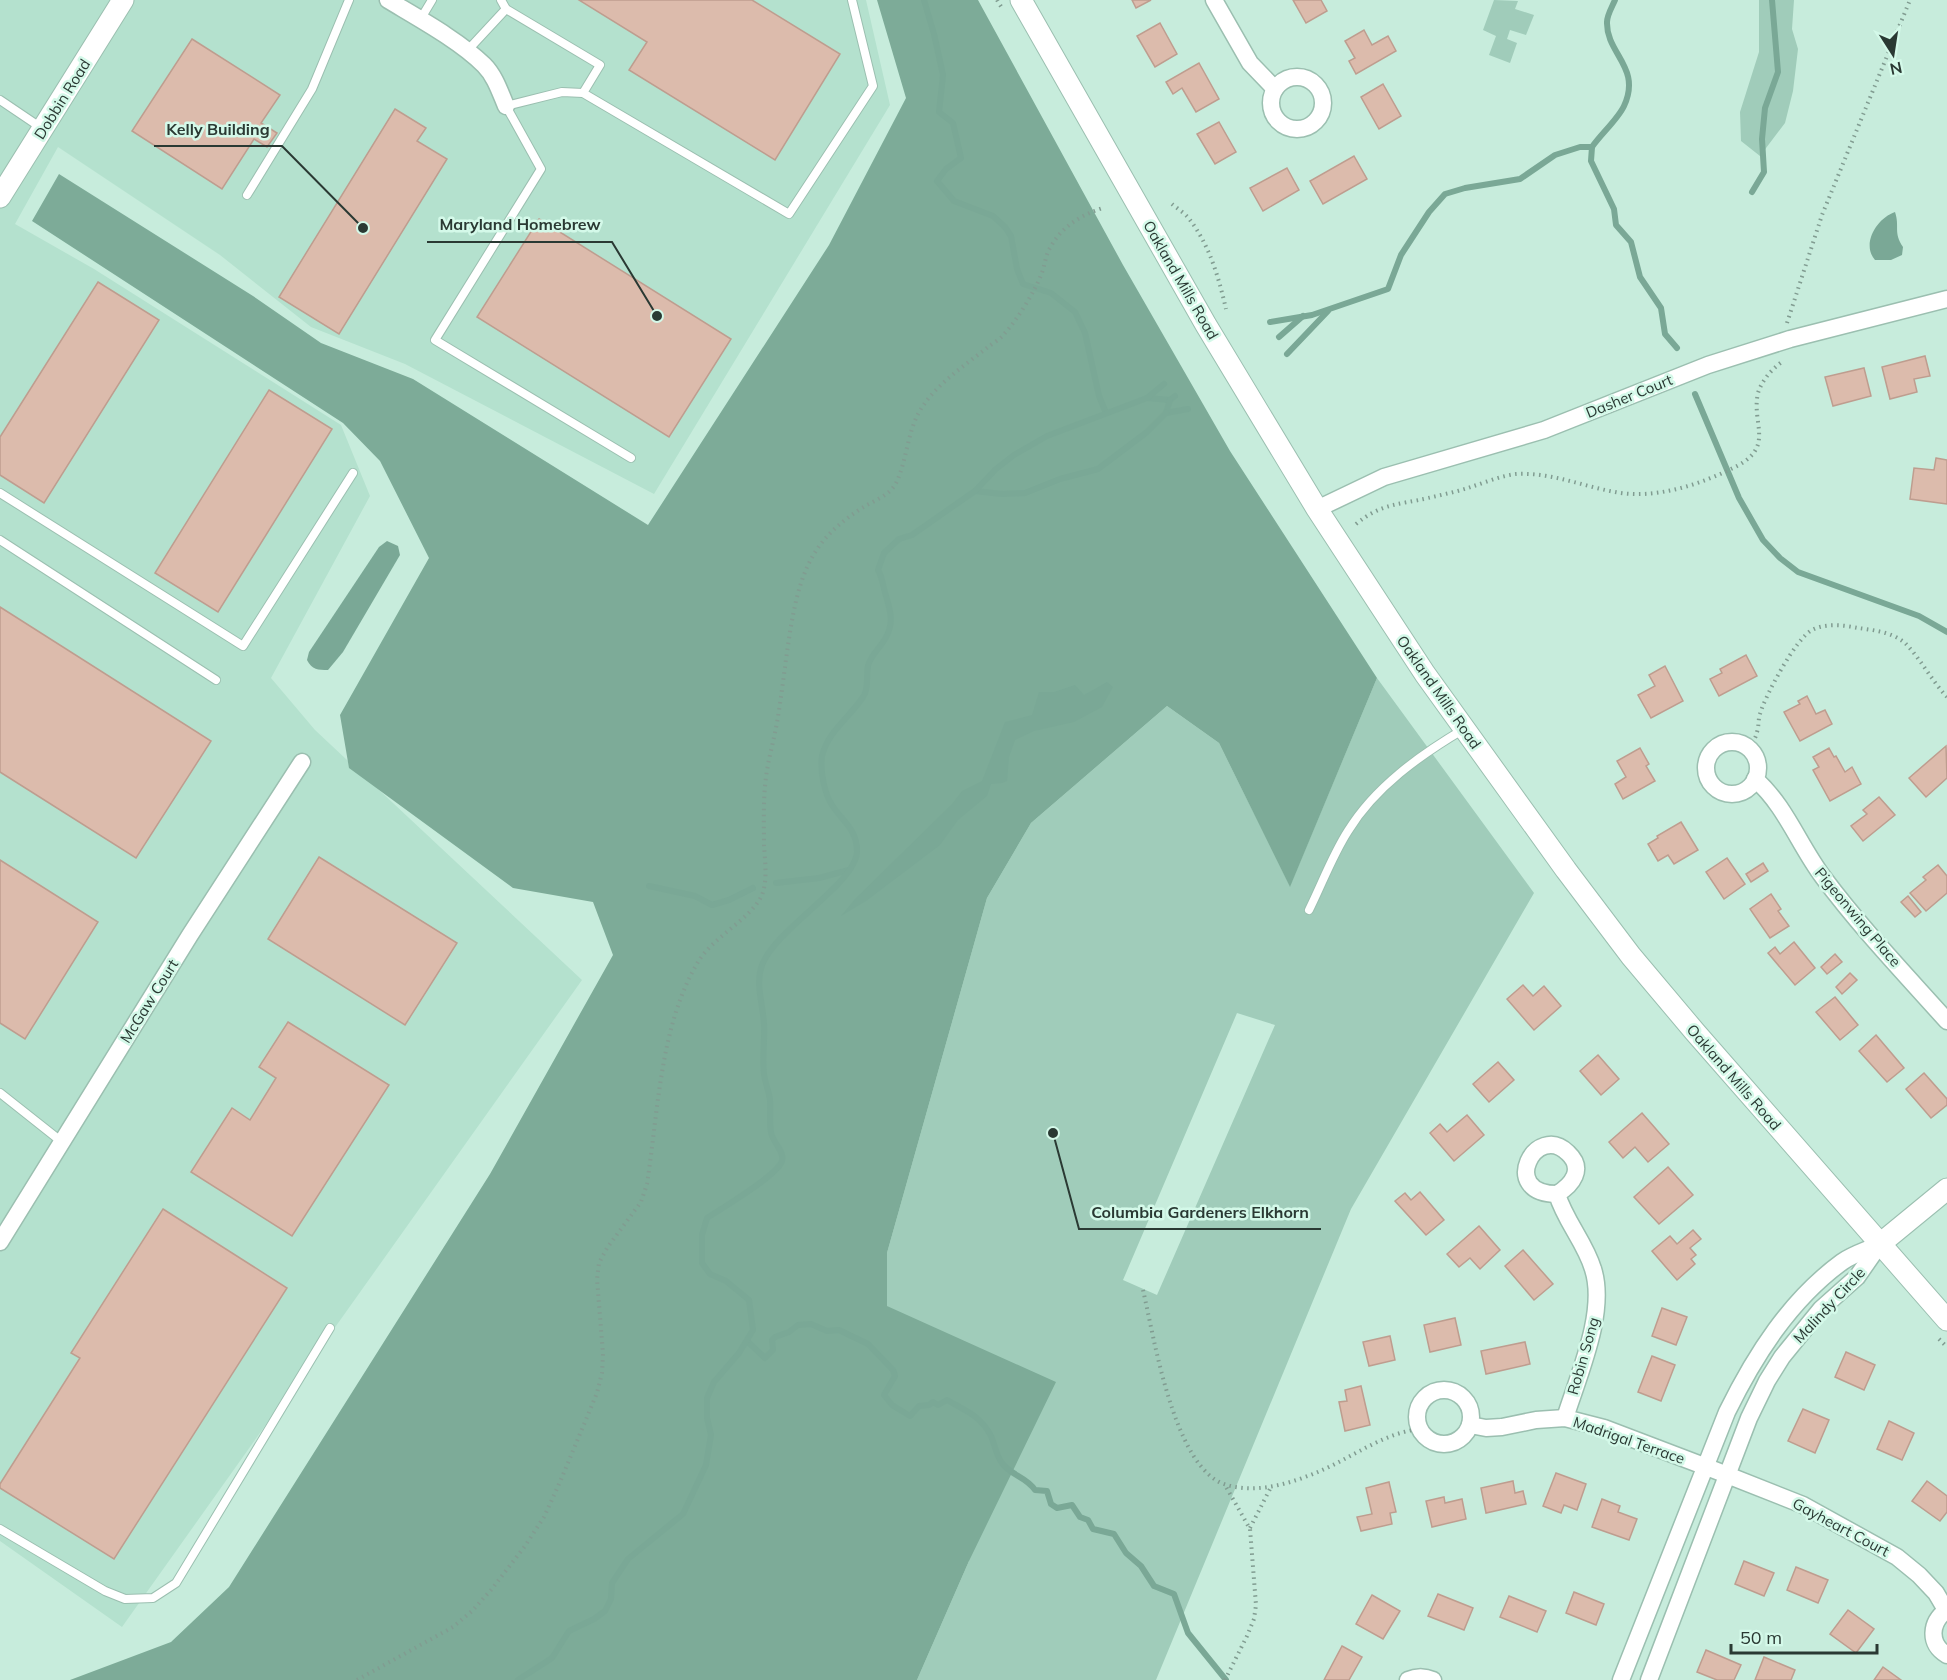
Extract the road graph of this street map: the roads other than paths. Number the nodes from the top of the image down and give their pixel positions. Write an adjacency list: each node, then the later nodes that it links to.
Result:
1 (123, 0): 16 (street, Dobbin Road)
2 (349, 0): 17 (lane)
3 (388, 0): 10 (street)
4 (432, 0): 10 (lane)
5 (501, 0): 9 (lane)
6 (852, 0): 13 (lane)
7 (1021, 0): 23 (street, Oakland Mills Road)
8 (1214, 0): 12 (street)
9 (506, 9): 11 (lane); 13 (lane)
10 (420, 20): 11 (street)
11 (467, 51): 15 (street)
12 (1275, 89)
13 (583, 93): 15 (lane)
14 (0, 100): 16 (lane)
15 (506, 106): 20 (lane)
16 (43, 129): 18 (street, Dobbin Road)
17 (247, 195)
18 (0, 197)
19 (1947, 300): 23 (street, Dasher Court)
20 (631, 458)
21 (353, 473): 22 (lane)
22 (0, 493)
23 (1317, 509): 26 (street, Oakland Mills Road)
24 (0, 540): 25 (lane)
25 (216, 680)
26 (1465, 729): 29 (lane); 36 (street, Oakland Mills Road)
27 (302, 762): 32 (street, McGaw Court)
28 (1755, 779): 28 (street); 30 (street, Pigeonwing Place)
29 (1309, 910)
30 (1947, 1021)
31 (0, 1093): 32 (lane)
32 (62, 1142): 35 (street, McGaw Court)
33 (1947, 1188): 36 (street)
34 (1557, 1194): 39 (street, Robin Song)
35 (0, 1242)
36 (1880, 1244): 37 (street, Oakland Mills Road); 41 (street, Malindy Circle); 41 (street, Malindy Circle)
37 (1947, 1320)
38 (330, 1328): 42 (lane)
39 (1565, 1418): 40 (street, Madrigal Terrace); 41 (street, Madrigal Terrace)
40 (1470, 1425): 40 (street)
41 (1717, 1471): 43 (street, Gayheart Court); 47 (street, Malindy Circle); 48 (street, Malindy Circle)
42 (0, 1529)
43 (1947, 1610): 44 (street, Gayheart Court)
44 (1947, 1655)
45 (1408, 1680): 46 (street)
46 (1433, 1680)
47 (1621, 1680)
48 (1649, 1680)

